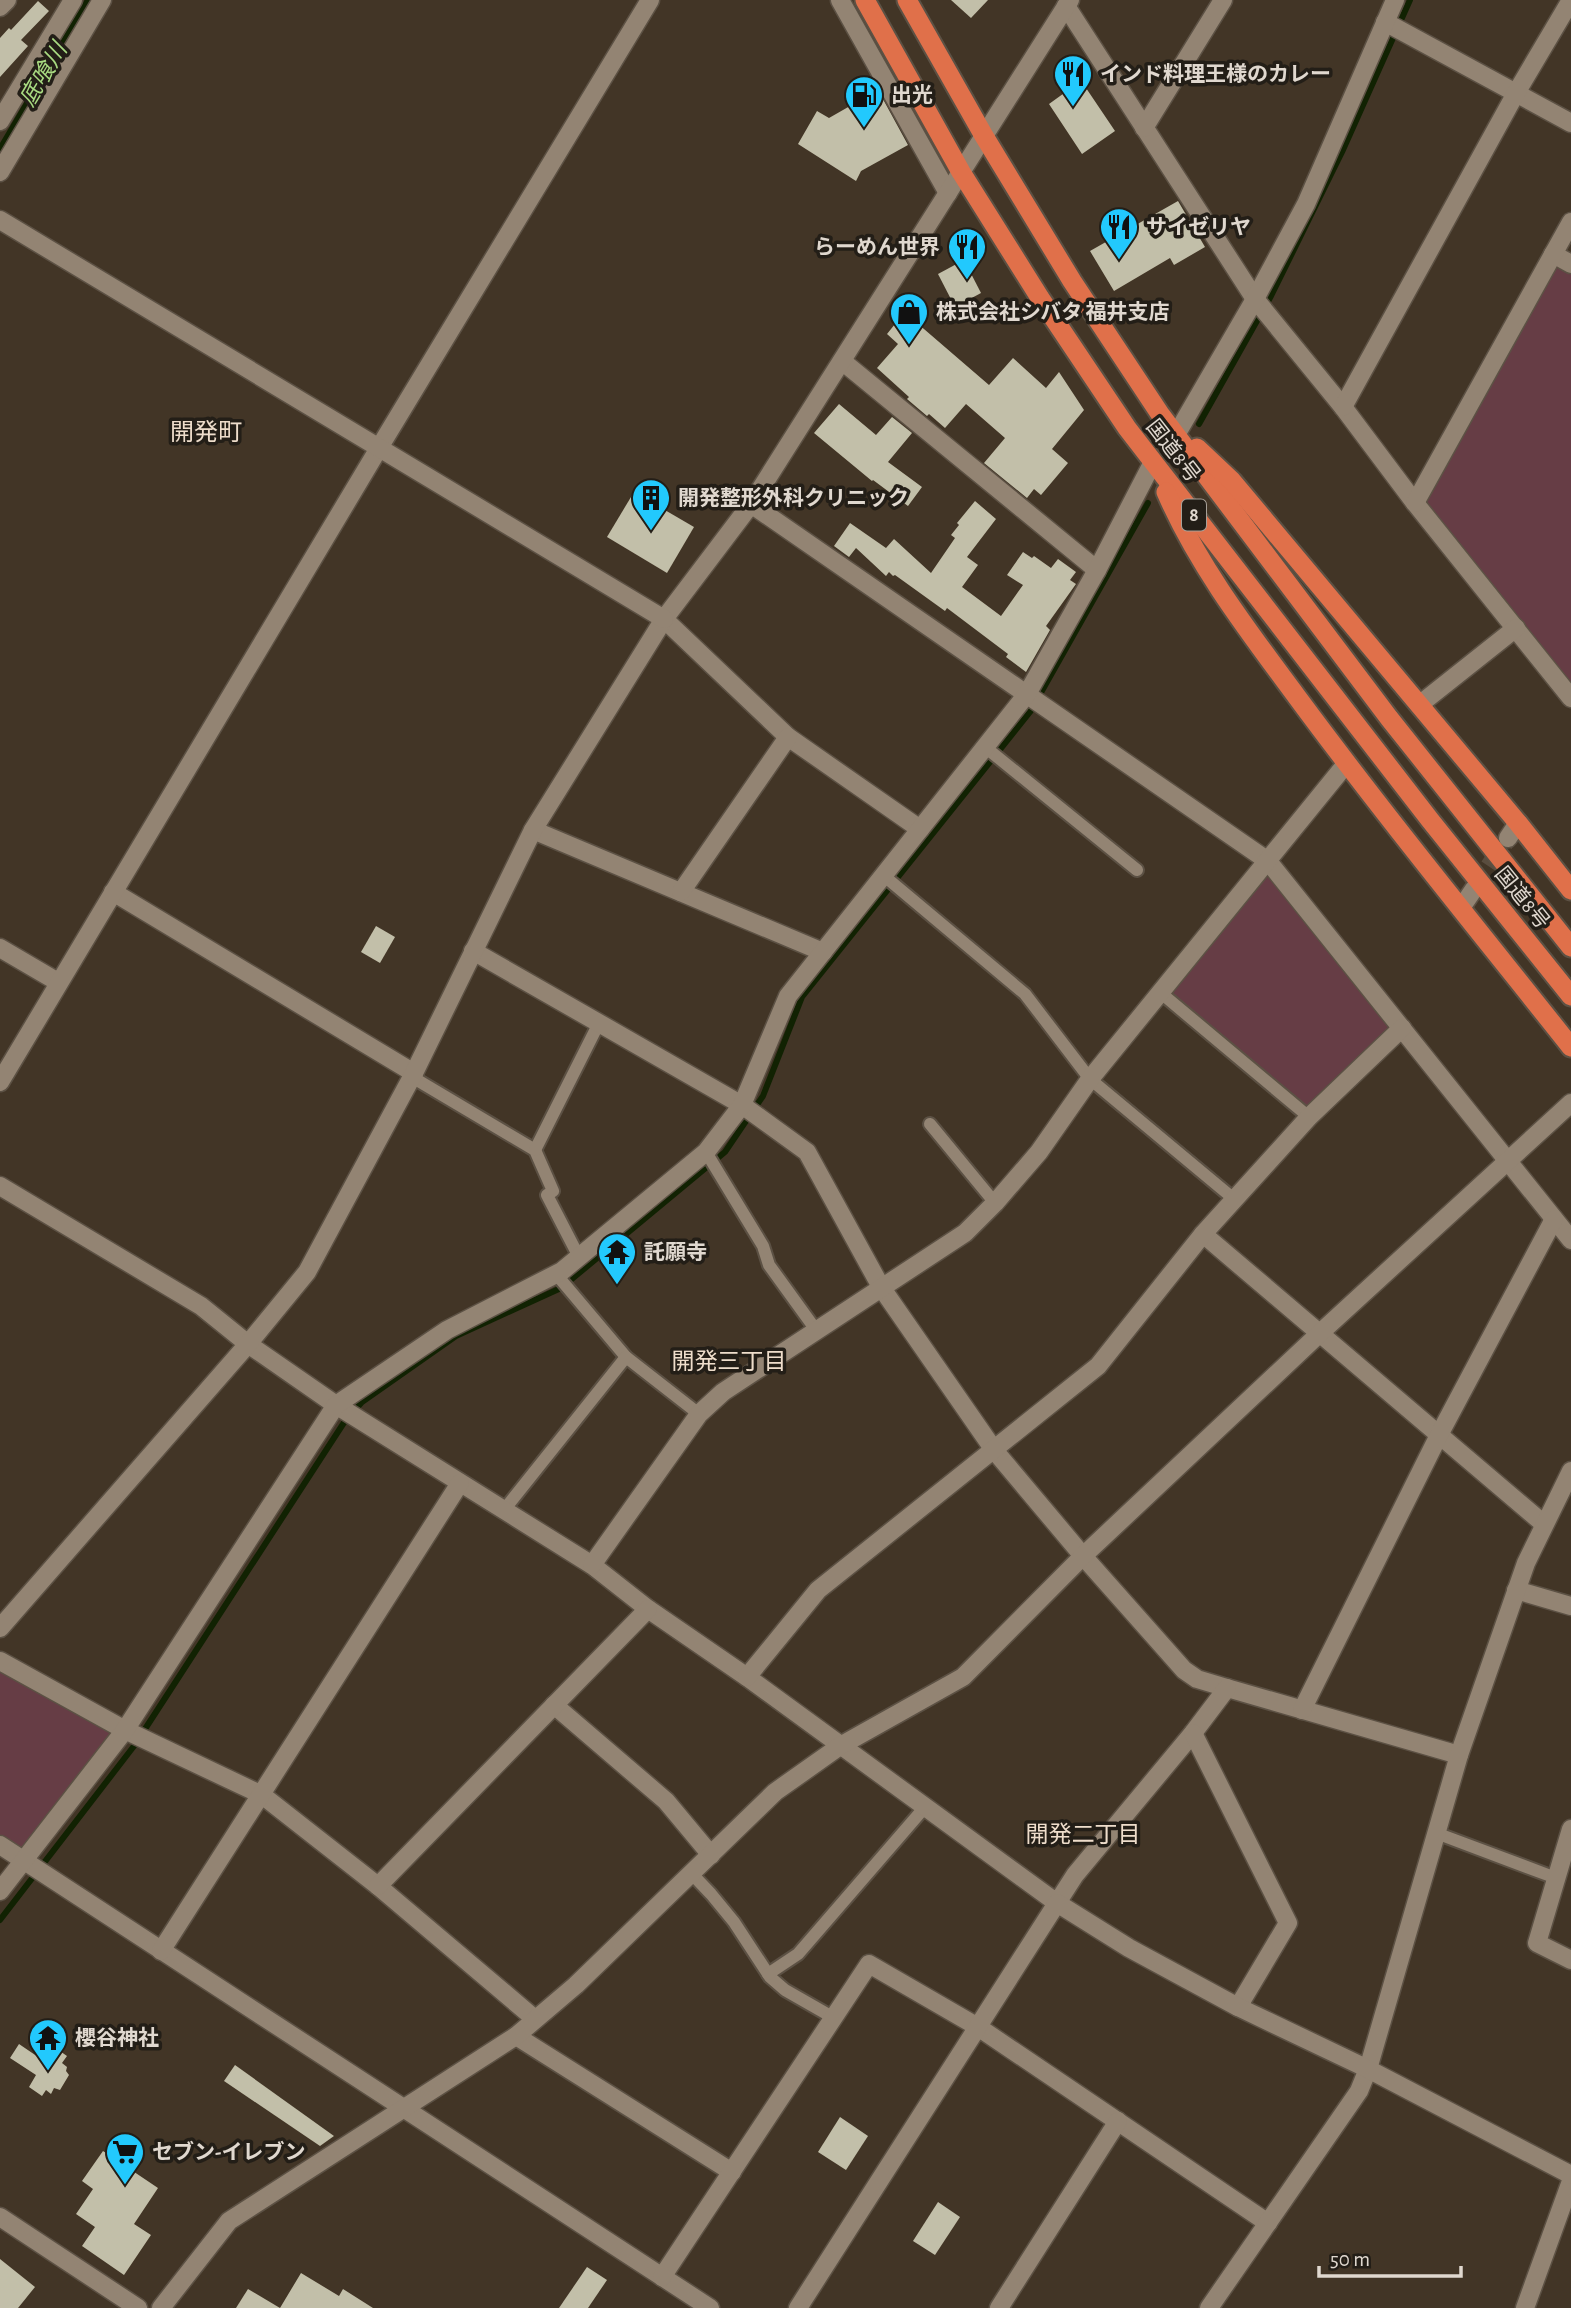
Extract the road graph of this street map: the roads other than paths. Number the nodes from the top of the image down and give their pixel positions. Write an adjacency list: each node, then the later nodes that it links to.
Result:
1 (7, 0): 12 (street)
2 (73, 0): 15 (street)
3 (102, 0): 19 (street)
4 (650, 0): 30 (street)
5 (840, 0): 21 (street)
6 (865, 0): 20 (highway, 国道8号 / 8)
7 (907, 0): 18 (highway, 国道8号 / 8)
8 (1223, 0): 17 (street)
9 (1395, 0): 13 (street)
10 (1571, 0): 14 (street)
11 (1068, 3): 17 (street); 18 (street)
12 (0, 7)
13 (1385, 22): 14 (street); 26 (street)
14 (1516, 93): 16 (street); 28 (street)
15 (0, 121)
16 (1571, 123)
17 (1144, 128): 26 (street)
18 (984, 136): 20 (street); 29 (highway, 国道8号 / 8)
19 (0, 172)
20 (961, 172): 21 (street); 31 (highway, 国道8号 / 8)
21 (948, 193): 27 (street)
22 (0, 220): 30 (street)
23 (1571, 222): 24 (street)
24 (1553, 254): 25 (street); 32 (street)
25 (1571, 264)
26 (1255, 299): 28 (street); 29 (street)
27 (842, 361): 33 (street); 34 (street)
28 (1343, 407): 32 (street)
29 (1177, 433): 39 (highway, 8); 53 (highway, 国道8号 / 8)
30 (379, 448): 35 (street); 50 (street)
31 (1153, 462): 34 (street); 42 (highway, 8); 59 (highway, 国道8号 / 8)
32 (1415, 503): 36 (street)
33 (751, 504): 35 (street); 37 (street)
34 (1097, 570): 37 (street)
35 (664, 619): 40 (street); 44 (street)
36 (1516, 628): 38 (street); 39 (street)
37 (1027, 694): 41 (street); 45 (street)
38 (1571, 698)
39 (1419, 705): 49 (highway, 8)
40 (788, 737): 43 (street); 51 (street)
41 (985, 747): 43 (street); 46 (lane)
42 (1346, 764): 45 (street); 52 (highway, 8)
43 (920, 829): 47 (street)
44 (533, 830): 51 (street); 55 (street)
45 (1268, 861): 58 (street); 61 (street)
46 (1137, 870)
47 (883, 875): 56 (street); 64 (lane)
48 (1474, 889): 52 (street)
49 (1571, 890)
50 (113, 892): 57 (street); 63 (street)
51 (681, 892): 56 (street)
52 (1461, 908): 62 (highway, 8)
53 (1571, 947)
54 (0, 948): 57 (street)
55 (473, 951): 60 (street); 63 (street)
56 (823, 952): 67 (street)
57 (58, 982): 65 (street)
58 (1161, 993): 64 (street); 68 (lane)
59 (1571, 996)
60 (599, 1023): 67 (street); 70 (lane)
61 (1402, 1028): 68 (street); 72 (street)
62 (1571, 1047)
63 (413, 1075): 70 (lane); 84 (street)
64 (1090, 1079): 74 (lane); 75 (street)
65 (0, 1082)
66 (1571, 1103): 72 (street)
67 (742, 1105): 71 (street); 81 (street)
68 (1309, 1117): 74 (street)
69 (930, 1124): 75 (lane)
70 (535, 1150): 79 (lane)
71 (706, 1152): 79 (street); 82 (lane)
72 (1508, 1162): 76 (street); 83 (street)
73 (0, 1186): 84 (street)
74 (1234, 1199): 77 (street)
75 (995, 1203): 81 (street)
76 (1554, 1219): 78 (street); 88 (street)
77 (1203, 1234): 83 (street); 89 (street)
78 (1571, 1240)
79 (579, 1256): 80 (street)
80 (556, 1274): 85 (lane); 86 (street)
81 (881, 1287): 82 (street); 89 (street)
82 (816, 1330): 87 (street)
83 (1320, 1333): 88 (street); 94 (street)
84 (248, 1343): 86 (street); 99 (street)
85 (626, 1357): 87 (lane); 92 (lane)
86 (336, 1405): 91 (street); 105 (street)
87 (699, 1414): 95 (street)
88 (1439, 1435): 93 (street); 104 (street)
89 (993, 1450): 94 (street); 101 (street)
90 (1571, 1471): 93 (street)
91 (460, 1483): 92 (street); 109 (street)
92 (503, 1510): 95 (street)
93 (1544, 1524): 96 (street)
94 (1083, 1556): 102 (street); 107 (street)
95 (592, 1565): 98 (street)
96 (1516, 1590): 97 (street); 108 (street)
97 (1571, 1606)
98 (648, 1609): 101 (street); 103 (street)
99 (0, 1628)
100 (0, 1661): 105 (street)
101 (747, 1677): 107 (street)
102 (1227, 1688): 104 (street); 106 (street)
103 (554, 1705): 114 (street); 118 (street)
104 (1302, 1710): 108 (street)
105 (125, 1730): 109 (street); 115 (street)
106 (1193, 1733): 120 (street); 124 (street)
107 (840, 1746): 110 (street); 114 (street)
108 (1459, 1755): 112 (street)
109 (262, 1795): 118 (street); 121 (street)
110 (925, 1807): 120 (street); 123 (lane)
111 (1571, 1829): 117 (street)
112 (1436, 1833): 117 (lane); 129 (street)
113 (0, 1845): 115 (street)
114 (711, 1855): 116 (street)
115 (23, 1861): 119 (street); 121 (street)
116 (692, 1874): 123 (lane); 126 (street)
117 (1556, 1878): 122 (street)
118 (379, 1886): 126 (street)
119 (0, 1891)
120 (1057, 1903): 124 (street); 127 (street)
121 (161, 1951): 130 (street)
122 (1571, 1961)
123 (768, 1974): 125 (lane)
124 (1238, 2007): 129 (street)
125 (834, 2018): 127 (street); 132 (street)
126 (535, 2019): 128 (street)
127 (978, 2027): 131 (street); 142 (street)
128 (516, 2036): 130 (street); 132 (street)
129 (1368, 2069): 133 (street); 136 (street)
130 (405, 2109): 137 (street); 140 (street)
131 (1118, 2121): 136 (street); 143 (street)
132 (732, 2172): 137 (street)
133 (1571, 2175)
134 (1571, 2181): 138 (street)
135 (0, 2217): 139 (street)
136 (1268, 2223): 144 (street)
137 (663, 2277): 141 (street)
138 (1530, 2306)
139 (138, 2308)
140 (161, 2308)
141 (710, 2308)
142 (798, 2308)
143 (999, 2308)
144 (1209, 2308)

